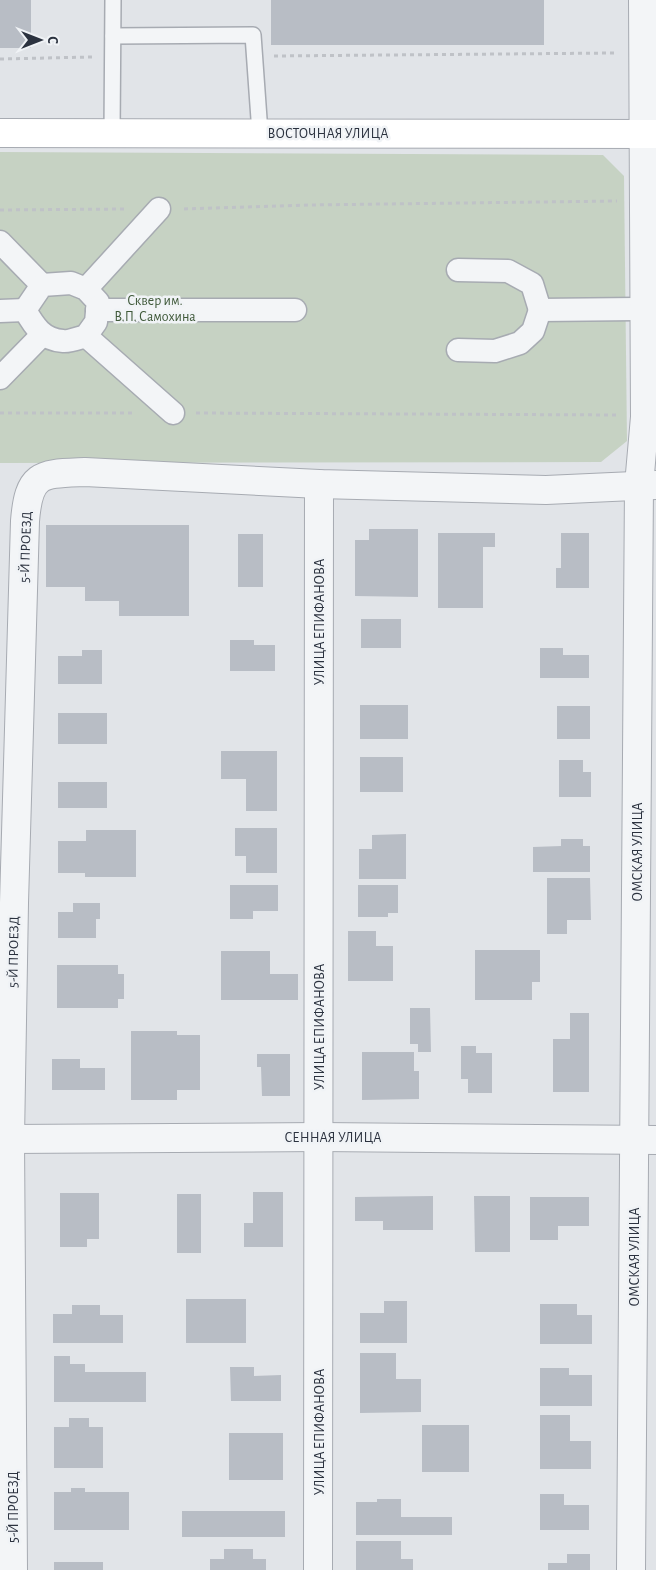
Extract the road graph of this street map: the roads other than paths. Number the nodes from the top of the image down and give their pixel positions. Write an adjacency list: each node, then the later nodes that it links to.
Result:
1 (113, 0): 3 (lane)
2 (643, 0): 7 (street, ОМСКАЯ УЛИЦА)
3 (113, 36): 5 (lane); 6 (lane)
4 (0, 133): 5 (main road, ВОСТОЧНАЯ УЛИЦА)
5 (112, 133): 6 (main road, ВОСТОЧНАЯ УЛИЦА)
6 (260, 133): 7 (main road, ВОСТОЧНАЯ УЛИЦА)
7 (650, 134): 25 (street, ОМСКАЯ УЛИЦА)
8 (159, 209): 12 (street)
9 (0, 242): 11 (street)
10 (458, 270): 17 (street)
11 (42, 285): 12 (street); 14 (street)
12 (86, 289): 15 (street)
13 (637, 309): 17 (street)
14 (25, 310): 18 (street); 19 (street)
15 (97, 310): 16 (street); 20 (street)
16 (296, 310)
17 (540, 310): 21 (street)
18 (0, 311)
19 (42, 335): 20 (street); 22 (street)
20 (86, 336): 23 (street)
21 (458, 350)
22 (0, 378)
23 (173, 413)
24 (319, 484): 25 (street); 26 (street, УЛИЦА ЕПИФАНОВА); 27 (street, 5-Й ПРОЕЗД)
25 (647, 485): 28 (street, ОМСКАЯ УЛИЦА)
26 (320, 1137): 27 (street, СЕННАЯ УЛИЦА); 28 (street, СЕННАЯ УЛИЦА); 30 (street, УЛИЦА ЕПИФАНОВА)
27 (10, 1139): 29 (street, 5-Й ПРОЕЗД)
28 (645, 1140): 31 (street, ОМСКАЯ УЛИЦА)
29 (13, 1570)
30 (318, 1570)
31 (631, 1570)

